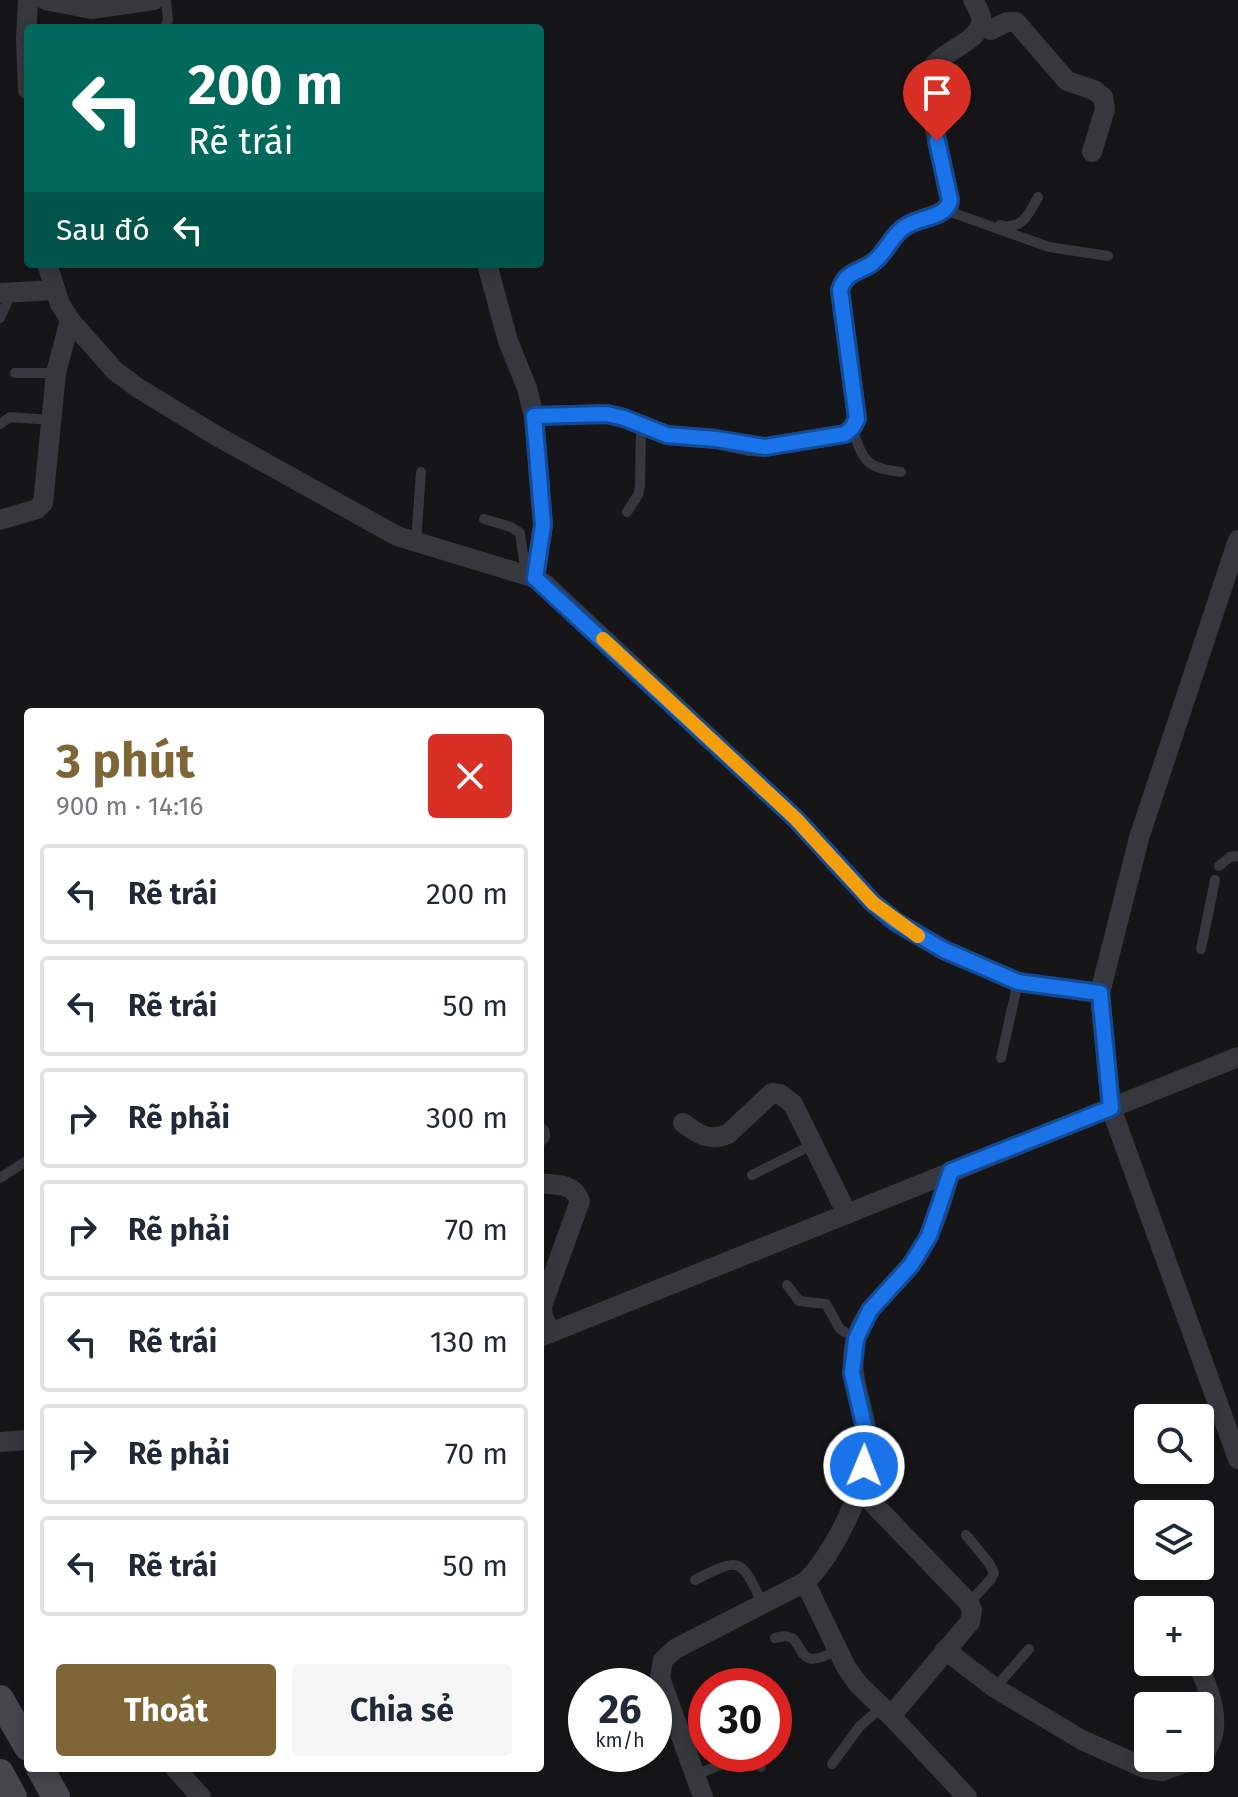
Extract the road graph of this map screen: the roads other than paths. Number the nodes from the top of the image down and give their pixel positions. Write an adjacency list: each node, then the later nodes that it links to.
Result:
1 (28, 0): 6 (street)
2 (45, 0): 3 (street)
3 (154, 0)
4 (166, 0): 7 (lane)
5 (973, 0): 8 (street)
6 (27, 24)
7 (166, 24)
8 (981, 25): 9 (street); 11 (street)
9 (1092, 152)
10 (1038, 197): 11 (lane)
11 (947, 208): 12 (lane); 25 (street)
12 (1108, 256)
13 (48, 268): 15 (street)
14 (488, 268): 21 (street)
15 (55, 290): 16 (street); 18 (street)
16 (6, 293): 17 (lane)
17 (0, 318)
18 (70, 320): 20 (street); 32 (street)
19 (15, 373): 20 (lane)
20 (56, 373): 22 (street)
21 (534, 416): 24 (street); 33 (street)
22 (51, 420): 23 (lane); 30 (street)
23 (0, 424)
24 (641, 426): 25 (street); 28 (lane)
25 (852, 428): 27 (lane)
26 (421, 472): 32 (lane)
27 (901, 472)
28 (627, 512)
29 (484, 519): 33 (lane)
30 (0, 520)
31 (1238, 540): 39 (street)
32 (416, 542): 33 (street)
33 (531, 576): 38 (street)
34 (1238, 856): 35 (lane)
35 (1219, 866)
36 (1215, 880): 37 (lane)
37 (1201, 949)
38 (1018, 982): 39 (street); 41 (lane)
39 (1100, 993): 42 (street)
40 (1238, 1057): 42 (street)
41 (1001, 1058)
42 (1111, 1108): 46 (street); 57 (street)
43 (683, 1123): 44 (street)
44 (814, 1144): 47 (lane); 50 (street)
45 (24, 1163): 48 (lane)
46 (951, 1171): 50 (street); 54 (street)
47 (752, 1175)
48 (0, 1178)
49 (544, 1183): 52 (street)
50 (847, 1214): 53 (street)
51 (787, 1285): 54 (lane)
52 (544, 1300)
53 (546, 1334)
54 (856, 1339): 58 (street)
55 (24, 1440): 56 (street)
56 (0, 1442)
57 (1238, 1459)
58 (860, 1490): 61 (street); 62 (street)
59 (966, 1535): 62 (lane)
60 (695, 1580): 63 (lane)
61 (805, 1582): 63 (street); 66 (street)
62 (969, 1603): 67 (street)
63 (763, 1604): 78 (street)
64 (775, 1638): 66 (lane)
65 (1029, 1649): 68 (lane)
66 (837, 1650): 70 (street)
67 (945, 1650): 68 (street); 70 (street)
68 (995, 1688): 72 (street)
69 (0, 1699): 71 (main road)
70 (887, 1711): 73 (lane); 83 (street)
71 (24, 1740)
72 (1134, 1763)
73 (832, 1764)
74 (42, 1772): 80 (main road)
75 (179, 1772): 81 (street)
76 (703, 1772): 78 (lane)
77 (0, 1773): 79 (main road)
78 (695, 1775): 82 (street)
79 (13, 1797)
80 (56, 1797)
81 (201, 1797)
82 (703, 1797)
83 (967, 1797)

